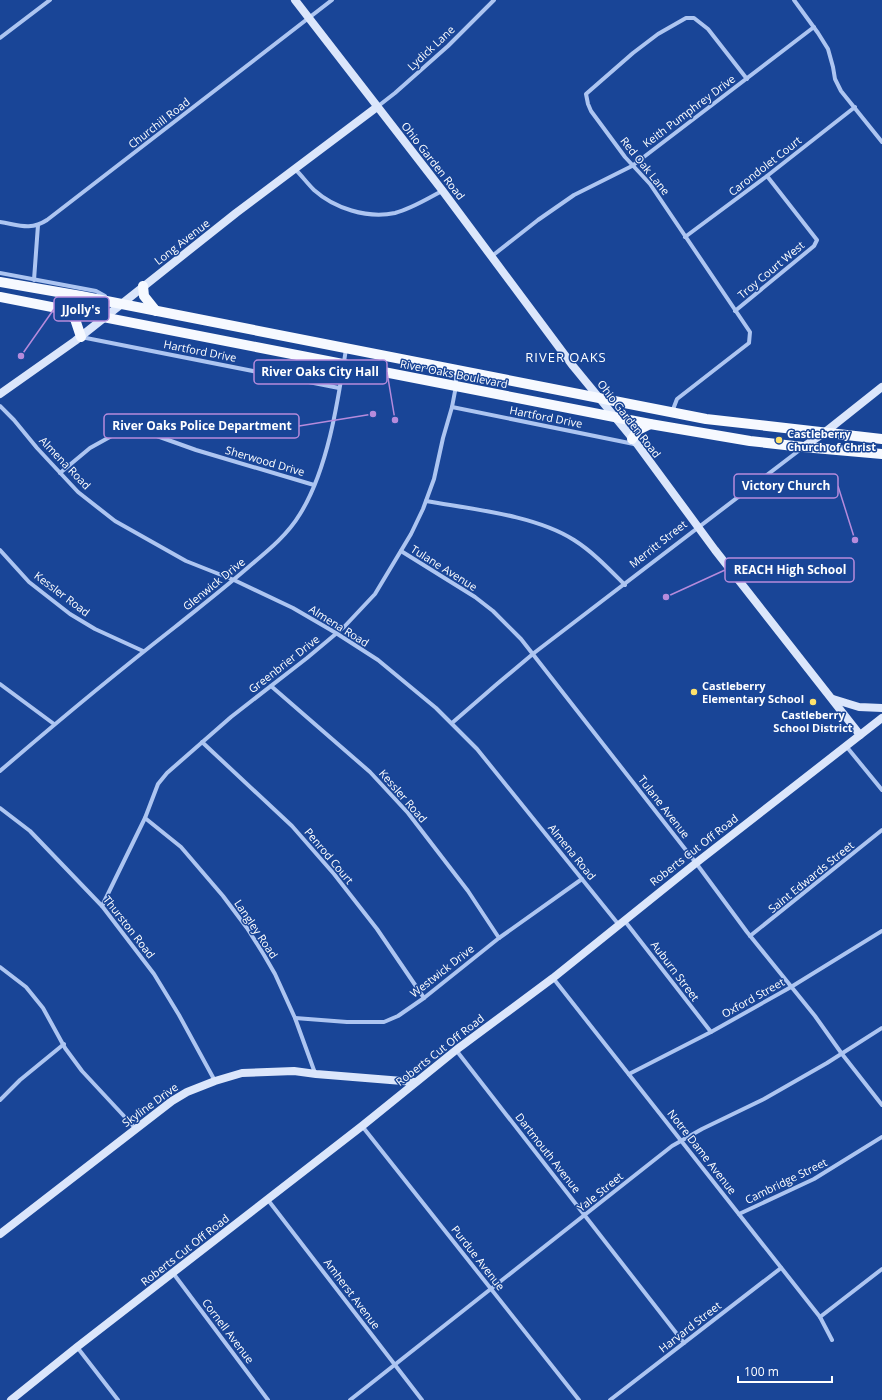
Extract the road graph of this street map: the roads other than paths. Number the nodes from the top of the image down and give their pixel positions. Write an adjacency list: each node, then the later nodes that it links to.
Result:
1 (50, 0): 8 (street)
2 (295, 0): 6 (street, Ohio Garden Road)
3 (332, 0): 6 (street, Churchill Road)
4 (494, 0): 10 (street, Lydick Lane)
5 (794, 0): 7 (street)
6 (309, 18): 10 (street, Ohio Garden Road); 18 (street, Churchill Road)
7 (814, 27): 9 (street, Keith Pumphrey Drive); 11 (street)
8 (0, 38)
9 (747, 79): 13 (street, Keith Pumphrey Drive); 13 (street, Red Oak Lane)
10 (378, 107): 14 (street, Long Avenue); 16 (street, Ohio Garden Road)
11 (855, 107): 12 (street); 15 (street, Carondolet Court)
12 (882, 142)
13 (632, 166): 19 (street, Red Oak Lane); 20 (street, Keith Pumphrey Drive)
14 (295, 169): 16 (street); 24 (street, Long Avenue)
15 (767, 176): 19 (street, Carondolet Court); 30 (street, Troy Court West)
16 (442, 190): 20 (street, Ohio Garden Road)
17 (0, 222): 18 (street)
18 (38, 225): 22 (street)
19 (685, 237): 30 (street, Red Oak Lane)
20 (492, 256): 41 (street, Ohio Garden Road)
21 (0, 273): 22 (street, River Oaks Boulevard)
22 (34, 280): 26 (street, River Oaks Boulevard)
23 (0, 282): 26 (main road, River Oaks Boulevard)
24 (143, 286): 27 (street, Long Avenue); 29 (main road)
25 (0, 296): 28 (main road, River Oaks Boulevard)
26 (107, 302): 27 (main road, River Oaks Boulevard)
27 (122, 305): 29 (main road, River Oaks Boulevard); 31 (street, Long Avenue)
28 (59, 308): 31 (main road, River Oaks Boulevard); 32 (main road)
29 (156, 311): 33 (main road, River Oaks Boulevard)
30 (735, 311): 45 (street, Red Oak Lane)
31 (106, 317): 32 (street, Long Avenue); 34 (main road, River Oaks Boulevard)
32 (81, 337): 38 (street, Hartford Drive); 39 (street, Long Avenue)
33 (346, 349): 34 (street, Glenwick Drive); 35 (main road, River Oaks Boulevard)
34 (344, 364): 36 (main road, River Oaks Boulevard); 38 (street, Glenwick Drive)
35 (456, 370): 36 (street, Greenbrier Drive); 40 (main road, River Oaks Boulevard)
36 (456, 386): 42 (main road, River Oaks Boulevard); 44 (street, Greenbrier Drive)
37 (882, 387): 49 (street, Merritt Street)
38 (339, 388): 55 (street, Glenwick Drive)
39 (0, 394)
40 (579, 394): 41 (main road, River Oaks Boulevard); 42 (main road)
41 (600, 398): 45 (main road, River Oaks Boulevard); 46 (street, Ohio Garden Road)
42 (530, 401): 46 (main road, River Oaks Boulevard)
43 (0, 406): 54 (street, Almena Road)
44 (452, 407): 51 (street, Hartford Drive); 56 (street, Greenbrier Drive)
45 (675, 413): 47 (main road); 49 (main road, River Oaks Boulevard)
46 (615, 417): 47 (main road, River Oaks Boulevard); 51 (street, Ohio Garden Road)
47 (629, 420): 48 (main road, River Oaks Boulevard)
48 (650, 424): 51 (main road); 52 (main road, River Oaks Boulevard)
49 (824, 433): 50 (main road, River Oaks Boulevard); 52 (street, Merritt Street)
50 (882, 439)
51 (634, 441): 57 (street, Ohio Garden Road)
52 (803, 447): 53 (main road, River Oaks Boulevard); 57 (street, Merritt Street)
53 (882, 454)
54 (60, 473): 55 (street, Sherwood Drive); 60 (street, Almena Road)
55 (314, 485): 60 (street, Glenwick Drive)
56 (426, 501): 59 (street, Greenbrier Drive); 61 (street)
57 (698, 527): 61 (street, Merritt Street); 67 (street, Ohio Garden Road)
58 (0, 550): 63 (street, Kessler Road)
59 (401, 552): 62 (street, Greenbrier Drive); 64 (street, Tulane Avenue)
60 (234, 580): 62 (street, Almena Road); 63 (street, Glenwick Drive)
61 (624, 585): 64 (street, Merritt Street)
62 (336, 634): 66 (street, Greenbrier Drive); 70 (street, Almena Road)
63 (143, 652): 71 (street, Glenwick Drive)
64 (534, 653): 70 (street, Merritt Street); 80 (street, Tulane Avenue)
65 (0, 684): 71 (street)
66 (271, 686): 73 (street, Greenbrier Drive); 86 (street, Kessler Road)
67 (833, 700): 68 (street); 72 (street, Ohio Garden Road)
68 (882, 708)
69 (882, 718): 72 (street, Roberts Cut Off Road)
70 (452, 723): 81 (street, Almena Road)
71 (54, 724): 75 (street, Glenwick Drive)
72 (860, 735): 74 (street, Roberts Cut Off Road)
73 (202, 742): 78 (street, Greenbrier Drive); 90 (street, Penrod Court)
74 (846, 746): 76 (street); 80 (street, Roberts Cut Off Road)
75 (0, 771)
76 (882, 790)
77 (0, 808): 82 (street, Thurston Road)
78 (145, 818): 82 (street, Greenbrier Drive); 91 (street, Langley Road)
79 (882, 830): 85 (street, Saint Edwards Street)
80 (696, 863): 83 (street, Roberts Cut Off Road); 85 (street, Tulane Avenue)
81 (582, 879): 83 (street, Almena Road); 86 (street, Westwick Drive)
82 (102, 906): 99 (street, Thurston Road)
83 (622, 922): 88 (street, Roberts Cut Off Road); 93 (street, Auburn Street)
84 (882, 931): 89 (street, Oxford Street)
85 (750, 936): 89 (street, Tulane Avenue)
86 (499, 938): 90 (street, Westwick Drive)
87 (0, 967): 94 (street)
88 (553, 978): 95 (street, Roberts Cut Off Road); 98 (street, Notre Dame Avenue)
89 (791, 987): 93 (street, Oxford Street); 96 (street, Tulane Avenue)
90 (424, 998): 91 (street, Westwick Drive)
91 (295, 1018): 97 (street, Langley Road)
92 (882, 1028): 96 (street, Yale Street)
93 (710, 1032): 98 (street, Oxford Street)
94 (64, 1044): 101 (street); 104 (street)
95 (456, 1050): 100 (street, Roberts Cut Off Road); 109 (street, Dartmouth Avenue)
96 (842, 1054): 102 (street, Tulane Avenue); 106 (street, Yale Street)
97 (316, 1074): 99 (street, Skyline Drive); 100 (street, Skyline Drive)
98 (629, 1074): 106 (street, Notre Dame Avenue)
99 (215, 1081): 104 (street, Skyline Drive)
100 (415, 1082): 103 (street, Roberts Cut Off Road)
101 (0, 1100)
102 (882, 1105)
103 (362, 1126): 107 (street, Roberts Cut Off Road); 114 (street, Purdue Avenue)
104 (136, 1129): 110 (street, Skyline Drive)
105 (882, 1138): 108 (street, Cambridge Street)
106 (681, 1140): 108 (street, Notre Dame Avenue); 109 (street, Yale Street)
107 (268, 1200): 113 (street, Roberts Cut Off Road); 119 (street, Amherst Avenue)
108 (739, 1214): 111 (street, Notre Dame Avenue)
109 (585, 1216): 114 (street, Yale Street); 117 (street, Dartmouth Avenue)
110 (0, 1234)
111 (781, 1268): 115 (street, Notre Dame Avenue); 117 (street, Harvard Street)
112 (882, 1269): 115 (street)
113 (173, 1274): 118 (street, Roberts Cut Off Road); 122 (street, Cornell Avenue)
114 (491, 1289): 119 (street, Yale Street); 125 (street, Purdue Avenue)
115 (820, 1317): 116 (street, Notre Dame Avenue)
116 (832, 1340)
117 (684, 1343): 126 (street, Harvard Street)
118 (77, 1347): 120 (street, Roberts Cut Off Road); 121 (street)
119 (395, 1365): 123 (street, Yale Street); 124 (street, Amherst Avenue)
120 (11, 1400)
121 (118, 1400)
122 (268, 1400)
123 (350, 1400)
124 (422, 1400)
125 (579, 1400)
126 (610, 1400)

